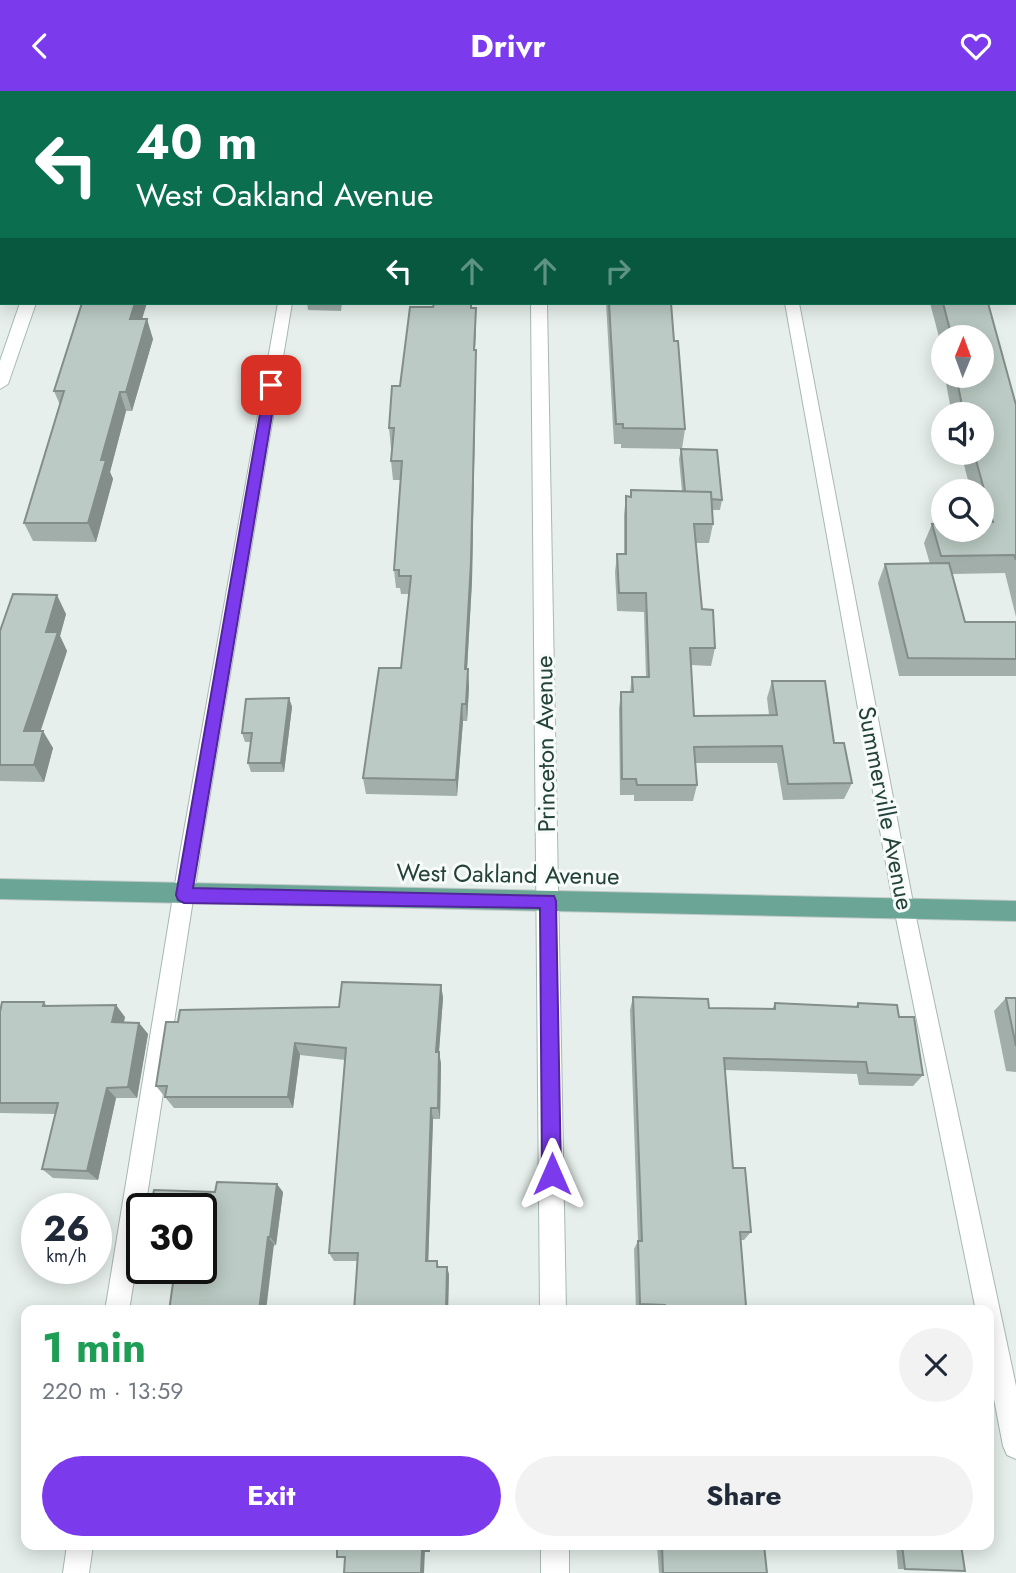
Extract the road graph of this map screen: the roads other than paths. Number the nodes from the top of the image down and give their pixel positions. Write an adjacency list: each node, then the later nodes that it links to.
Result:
1 (27, 305): 5 (street)
2 (285, 305): 7 (lane)
3 (539, 305): 8 (street, Princeton Avenue)
4 (792, 305): 9 (lane, Summerville Avenue)
5 (0, 384)
6 (0, 889): 7 (main road, West Oakland Avenue)
7 (184, 895): 8 (main road, West Oakland Avenue); 11 (lane)
8 (548, 901): 9 (main road, West Oakland Avenue); 12 (street, Princeton Avenue)
9 (904, 908): 10 (main road, West Oakland Avenue); 13 (lane, Summerville Avenue)
10 (1016, 911)
11 (118, 1305)
12 (553, 1305)
13 (987, 1305)
14 (994, 1340): 15 (lane, Summerville Avenue)
15 (1016, 1445)
16 (79, 1550): 18 (lane)
17 (555, 1550): 19 (street)
18 (76, 1573)
19 (555, 1573)

